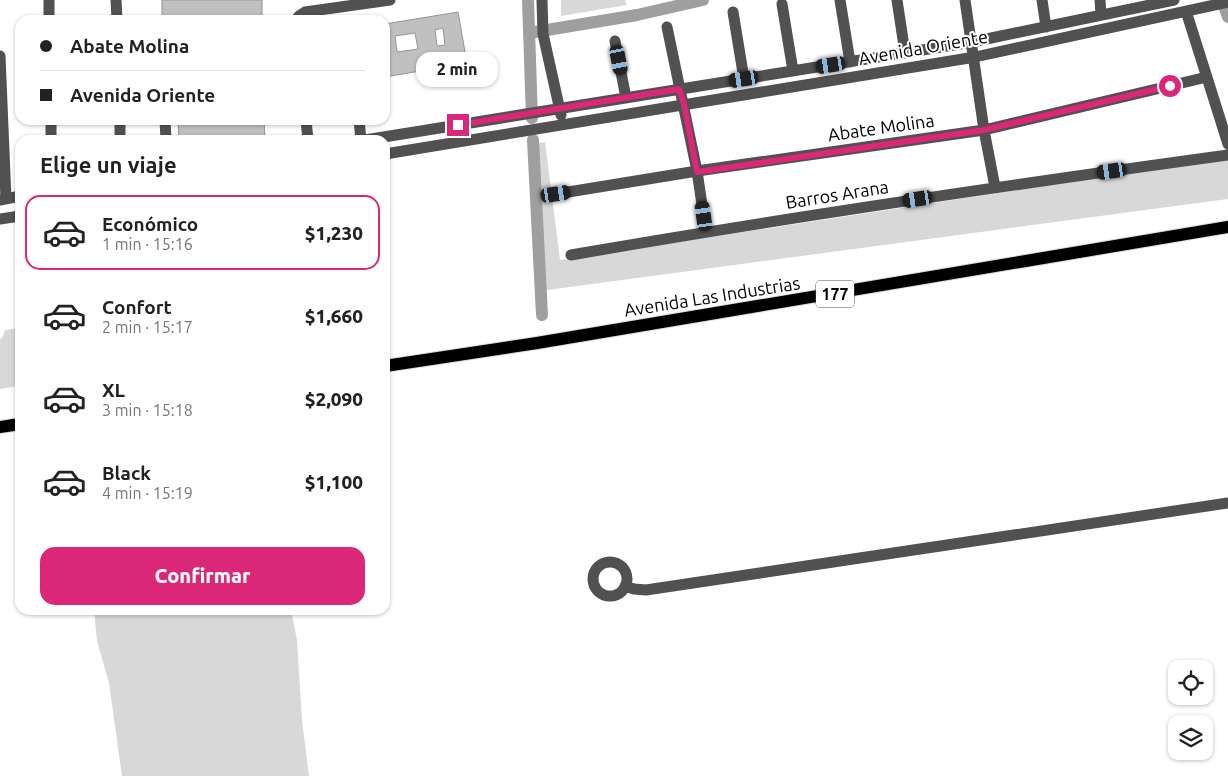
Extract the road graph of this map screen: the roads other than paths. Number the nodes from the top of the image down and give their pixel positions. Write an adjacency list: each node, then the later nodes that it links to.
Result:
1 (49, 0): 16 (street)
2 (116, 0): 17 (street)
3 (390, 0): 12 (street)
4 (542, 0): 34 (street)
5 (840, 0): 27 (street)
6 (897, 0): 24 (street)
7 (966, 0): 23 (street)
8 (1042, 0): 21 (street)
9 (1100, 0): 19 (street)
10 (1167, 1): 19 (street, Avenida Oriente)
11 (1228, 2): 14 (street, Avenida Oriente)
12 (350, 3): 18 (street)
13 (782, 4): 28 (street)
14 (1186, 11): 26 (street, Avenida Oriente); 29 (street)
15 (733, 12): 30 (street)
16 (49, 15)
17 (117, 15)
18 (300, 15)
19 (1101, 15): 21 (street, Avenida Oriente)
20 (667, 27): 31 (street)
21 (1046, 27): 23 (street, Avenida Oriente)
22 (615, 41): 32 (street)
23 (972, 42): 24 (street, Avenida Oriente); 26 (street)
24 (905, 53): 27 (street, Avenida Oriente)
25 (0, 56): 44 (street)
26 (975, 57): 33 (street, Avenida Oriente); 36 (street)
27 (850, 62): 28 (street, Avenida Oriente)
28 (793, 71): 30 (street, Avenida Oriente)
29 (1207, 77): 36 (street, Abate Molina); 38 (street)
30 (744, 79): 31 (street, Avenida Oriente)
31 (679, 89): 32 (street, Avenida Oriente); 33 (street)
32 (626, 98): 34 (street, Avenida Oriente)
33 (684, 104): 35 (street, Avenida Oriente); 41 (street)
34 (560, 108): 35 (street); 37 (street, Avenida Oriente)
35 (562, 124): 39 (street, Avenida Oriente)
36 (984, 130): 41 (street, Abate Molina); 42 (street)
37 (390, 136)
38 (1228, 144)
39 (390, 153)
40 (1228, 155): 42 (street, Barros Arana)
41 (697, 172): 43 (street, Abate Molina); 48 (street)
42 (995, 187): 48 (street, Barros Arana)
43 (556, 194)
44 (3, 199)
45 (15, 217): 46 (street)
46 (0, 219)
47 (1228, 227): 50 (main road, Avenida Las Industrias / 177)
48 (706, 232): 51 (street, Barros Arana)
49 (1228, 236): 50 (main road, Avenida Las Industrias / 177)
50 (1133, 244): 52 (main road, Avenida Las Industrias / 177)
51 (571, 255)
52 (390, 365)
53 (15, 425): 54 (main road)
54 (0, 427)
55 (1228, 503): 56 (street)
56 (625, 586)

